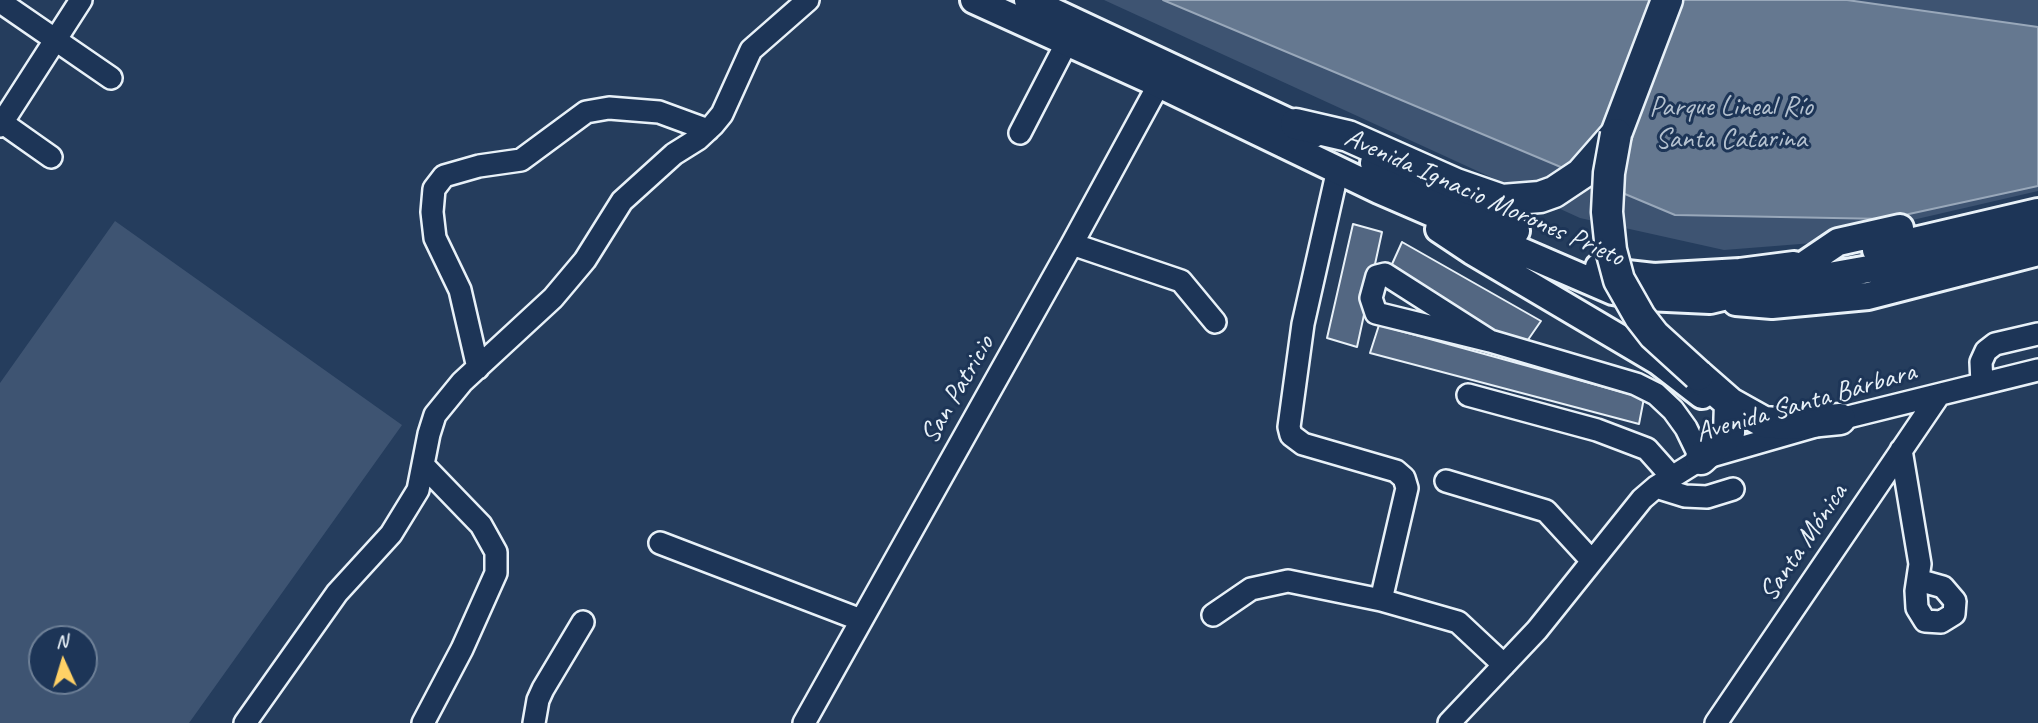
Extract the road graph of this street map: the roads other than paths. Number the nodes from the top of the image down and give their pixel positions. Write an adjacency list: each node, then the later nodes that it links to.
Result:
1 (81, 0): 7 (street)
2 (808, 0): 13 (street)
3 (974, 0): 8 (main road, Avenida Ignacio Morones Prieto)
4 (1028, 0): 12 (main road, Avenida Ignacio Morones Prieto)
5 (1667, 0): 15 (highway)
6 (2, 3): 7 (street)
7 (56, 42): 9 (street); 11 (street)
8 (1067, 42): 10 (main road, Avenida Ignacio Morones Prieto); 14 (street)
9 (111, 78)
10 (1159, 84): 17 (main road, Avenida Ignacio Morones Prieto); 22 (street, San Patricio)
11 (1, 123): 16 (street)
12 (1296, 124): 15 (highway); 25 (main road, Avenida Ignacio Morones Prieto)
13 (708, 130): 30 (street); 30 (street)
14 (1020, 133)
15 (1616, 134): 35 (highway, bridge)
16 (51, 157)
17 (1338, 169): 18 (main road, Avenida Ignacio Morones Prieto); 46 (street)
18 (1379, 190): 26 (main road, Avenida Ignacio Morones Prieto); 37 (main road)
19 (2038, 198): 25 (main road)
20 (2038, 212): 24 (main road)
21 (2038, 231): 24 (main road, Avenida Ignacio Morones Prieto)
22 (1072, 244): 27 (street); 48 (street, San Patricio)
23 (2038, 252): 26 (main road)
24 (1895, 255): 25 (main road, Avenida Ignacio Morones Prieto); 26 (main road, Avenida Ignacio Morones Prieto)
25 (1807, 263)
26 (1710, 300)
27 (1214, 322)
28 (2038, 334): 32 (street)
29 (1490, 341): 29 (street); 37 (street)
30 (478, 368): 39 (street)
31 (2038, 370): 32 (street, Avenida Santa Bárbara)
32 (1982, 384): 34 (street, Avenida Santa Bárbara)
33 (1468, 395): 41 (street)
34 (1939, 395): 36 (street, Avenida Santa Bárbara); 38 (street, Santa Mónica)
35 (1730, 403): 36 (highway); 37 (highway)
36 (1840, 419): 37 (street, Avenida Santa Bárbara)
37 (1711, 450): 41 (street, Avenida Santa Bárbara)
38 (1901, 450): 45 (street); 56 (street, Santa Mónica)
39 (424, 466): 51 (street); 52 (street)
40 (1446, 481): 44 (street)
41 (1664, 482): 42 (street); 44 (street, Avenida Santa Bárbara)
42 (1733, 489)
43 (660, 543): 48 (street)
44 (1592, 561): 50 (street, Avenida Santa Bárbara)
45 (1918, 580)
46 (1381, 600): 47 (street); 50 (street)
47 (1213, 615)
48 (861, 620): 54 (street, San Patricio)
49 (583, 622): 53 (street)
50 (1504, 665): 55 (street, Avenida Santa Bárbara)
51 (245, 723)
52 (423, 723)
53 (534, 723)
54 (804, 723)
55 (1449, 723)
56 (1716, 723)

